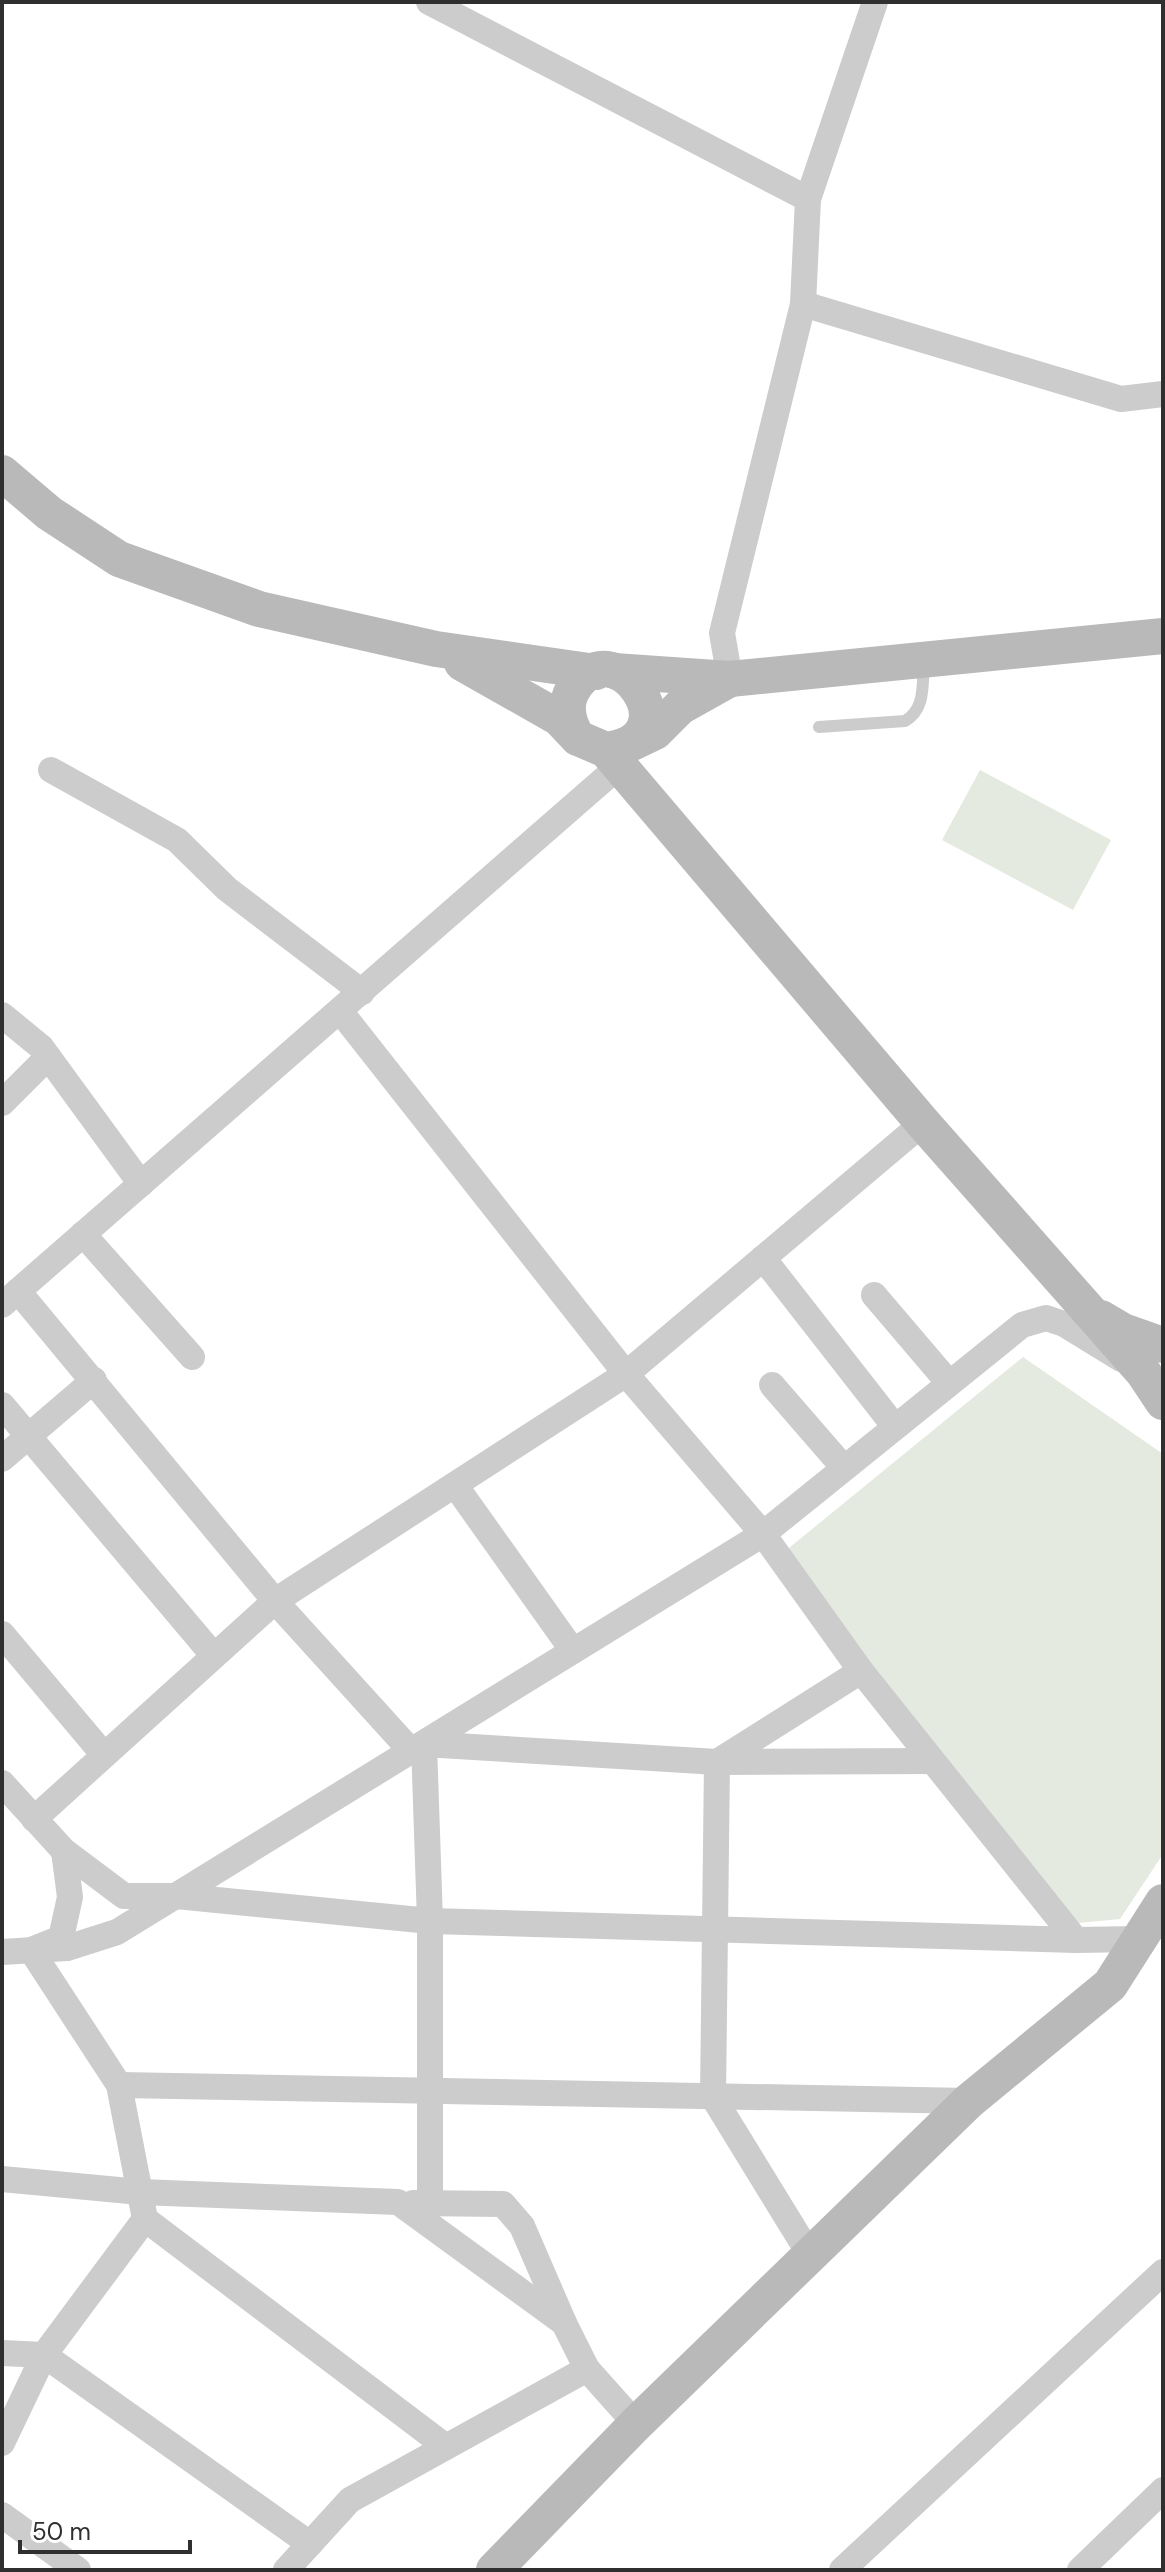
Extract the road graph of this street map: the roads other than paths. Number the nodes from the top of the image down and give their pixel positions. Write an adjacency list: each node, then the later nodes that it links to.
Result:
1 (429, 2): 3 (street)
2 (875, 2): 3 (street)
3 (808, 199): 4 (street)
4 (803, 304): 5 (street); 11 (street)
5 (1163, 394)
6 (2, 473): 8 (main road)
7 (1163, 636): 9 (main road)
8 (436, 649): 10 (main road); 13 (main road)
9 (924, 659): 11 (main road); 12 (lane)
10 (602, 671): 11 (main road); 13 (main road); 13 (main road)
11 (730, 679): 13 (main road)
12 (819, 727)
13 (608, 749): 15 (street); 20 (main road)
14 (51, 770): 15 (street)
15 (362, 992): 16 (street)
16 (340, 1011): 21 (street); 27 (street)
17 (2, 1015): 18 (street)
18 (48, 1057): 19 (street); 21 (street)
19 (2, 1103)
20 (923, 1123): 23 (street); 28 (main road)
21 (141, 1184): 22 (street)
22 (83, 1234): 25 (street); 26 (street)
23 (763, 1258): 27 (street); 34 (street)
24 (874, 1295): 30 (street)
25 (10, 1298): 29 (street)
26 (192, 1357)
27 (626, 1374): 38 (street); 39 (street)
28 (1158, 1374): 30 (street); 32 (main road)
29 (94, 1380): 35 (street); 40 (street)
30 (949, 1383): 34 (street)
31 (772, 1385): 37 (street)
32 (1163, 1402)
33 (2, 1405): 35 (street)
34 (895, 1427): 37 (street)
35 (29, 1436): 36 (street); 43 (street)
36 (2, 1459)
37 (844, 1468): 39 (street)
38 (455, 1485): 40 (street); 42 (street)
39 (763, 1534): 42 (street); 44 (street)
40 (275, 1601): 43 (street); 45 (street)
41 (2, 1634): 46 (street)
42 (573, 1651): 45 (street)
43 (214, 1656): 46 (street)
44 (861, 1671): 47 (street); 48 (street)
45 (418, 1748): 48 (street); 52 (street); 54 (street)
46 (104, 1755): 50 (street)
47 (931, 1761): 48 (street); 57 (street)
48 (717, 1762): 55 (street)
49 (2, 1783): 50 (street)
50 (34, 1819): 51 (street)
51 (64, 1851): 52 (street); 58 (street)
52 (176, 1896): 54 (street); 58 (street)
53 (1163, 1902): 56 (main road)
54 (430, 1921): 55 (street); 61 (street)
55 (714, 1929): 57 (street); 62 (street)
56 (1138, 1939): 57 (street); 63 (main road)
57 (1076, 1940)
58 (31, 1950): 59 (street); 60 (street)
59 (2, 1952)
60 (119, 2085): 61 (street); 65 (street)
61 (430, 2092): 62 (street); 67 (street)
62 (713, 2097): 63 (street); 69 (street)
63 (969, 2101): 69 (main road)
64 (2, 2179): 65 (street)
65 (140, 2192): 66 (street); 68 (street)
66 (398, 2202): 67 (street); 71 (street)
67 (430, 2203): 71 (street)
68 (145, 2219): 73 (street); 77 (street)
69 (810, 2255): 75 (main road)
70 (1161, 2277): 84 (street)
71 (564, 2323): 74 (street)
72 (2, 2353): 73 (street)
73 (44, 2355): 76 (street); 80 (street)
74 (587, 2369): 75 (street); 77 (street)
75 (636, 2424): 83 (main road)
76 (2, 2443)
77 (445, 2446): 80 (street)
78 (1163, 2490): 85 (street)
79 (2, 2515): 81 (street)
80 (310, 2544): 82 (street)
81 (78, 2570)
82 (286, 2570)
83 (494, 2570)
84 (842, 2570)
85 (1080, 2570)

